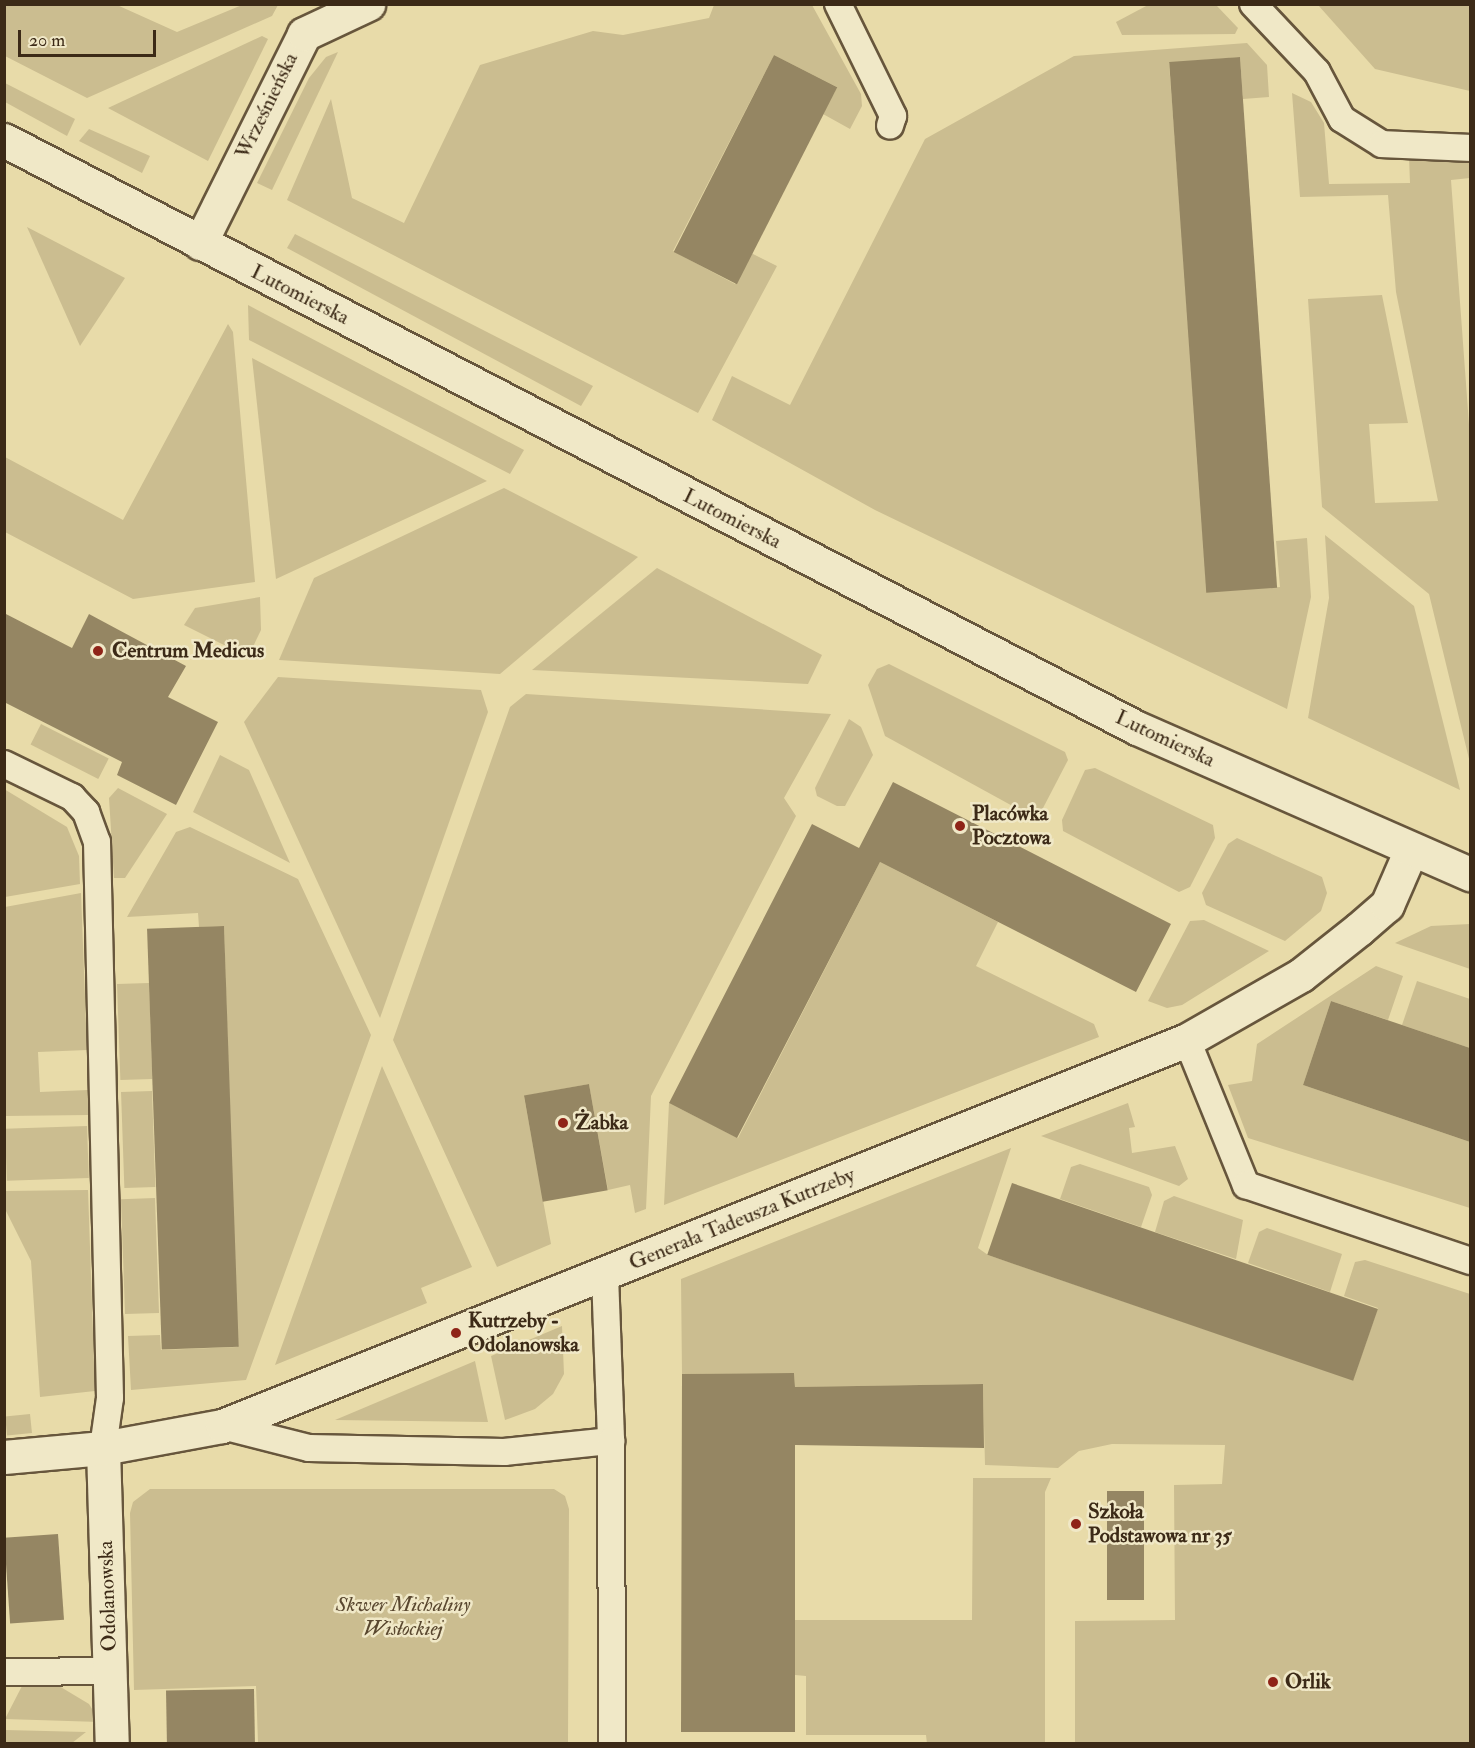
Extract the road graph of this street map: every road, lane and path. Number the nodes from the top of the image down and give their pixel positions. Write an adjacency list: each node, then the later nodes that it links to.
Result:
1 (368, 4): 4 (street, Wrześnieńska)
2 (838, 4): 5 (lane)
3 (1253, 4): 7 (lane)
4 (309, 19): 8 (street, Wrześnieńska)
5 (890, 126)
6 (4, 140): 8 (street, Lutomierska)
7 (1470, 148)
8 (200, 243): 10 (street, Lutomierska)
9 (4, 764): 17 (lane)
10 (1410, 852): 11 (street, Lutomierska); 12 (street, Generała Tadeusza Kutrzeby)
11 (1470, 874)
12 (1187, 1040): 13 (lane); 14 (street, Generała Tadeusza Kutrzeby)
13 (1470, 1261)
14 (605, 1275): 15 (street, Generała Tadeusza Kutrzeby); 16 (lane)
15 (222, 1426): 16 (lane); 17 (street, Generała Tadeusza Kutrzeby)
16 (611, 1442): 22 (lane)
17 (103, 1448): 18 (street, Generała Tadeusza Kutrzeby); 19 (street, Odolanowska)
18 (4, 1457)
19 (110, 1671): 20 (lane); 21 (street, Odolanowska)
20 (4, 1672)
21 (112, 1743)
22 (612, 1743)

